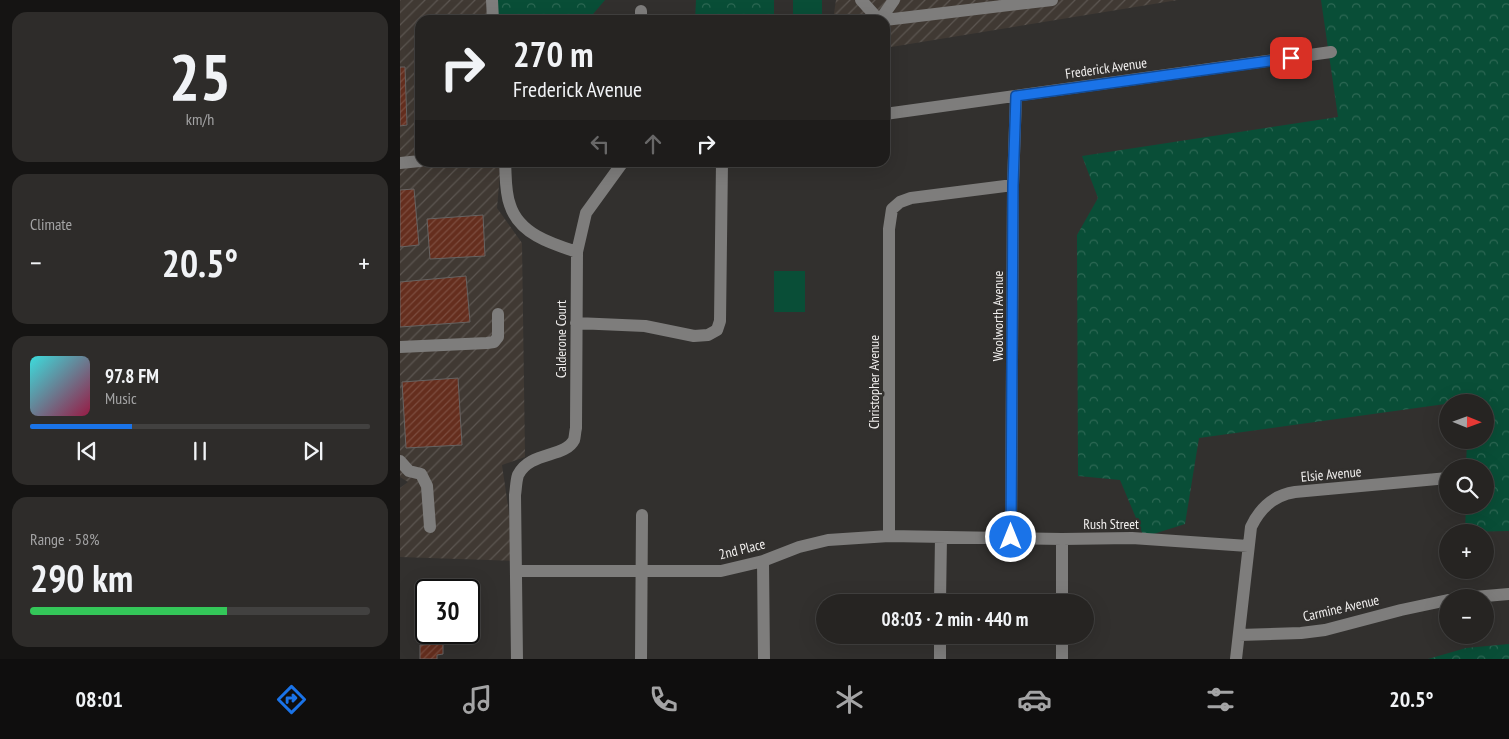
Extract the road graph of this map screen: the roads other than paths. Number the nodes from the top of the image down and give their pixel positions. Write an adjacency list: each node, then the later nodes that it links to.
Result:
1 (492, 0): 6 (street)
2 (861, 0): 7 (street)
3 (894, 0): 8 (street)
4 (1052, 0): 5 (street)
5 (1011, 3): 9 (street)
6 (493, 15)
7 (874, 15)
8 (883, 15)
9 (890, 19)
10 (1331, 52): 11 (street, Frederick Avenue)
11 (1016, 96): 12 (street, Frederick Avenue); 18 (street, Woolworth Avenue)
12 (890, 113)
13 (415, 162): 14 (street)
14 (400, 163)
15 (506, 167): 19 (street)
16 (619, 167): 19 (street, Calderone Court)
17 (722, 167): 21 (street)
18 (1013, 185): 27 (street, Christopher Avenue); 30 (street, Woolworth Avenue)
19 (577, 252): 21 (street, Calderone Court)
20 (498, 314): 22 (street)
21 (576, 323): 35 (street, Calderone Court)
22 (400, 347)
23 (400, 461): 26 (street)
24 (1439, 479): 32 (street, Elsie Avenue)
25 (642, 516): 34 (street)
26 (430, 526)
27 (889, 536): 28 (street, 2nd Place); 33 (street, 2nd Place)
28 (941, 536): 29 (street, 2nd Place); 36 (street)
29 (974, 536): 30 (street, Rush Street)
30 (1011, 537): 31 (street, Rush Street)
31 (1062, 539): 32 (street, Rush Street); 37 (street)
32 (1248, 546): 41 (street, Elsie Avenue)
33 (763, 561): 34 (street, 2nd Place); 46 (street)
34 (642, 570): 35 (street, 2nd Place); 45 (street)
35 (517, 571): 44 (street)
36 (940, 594)
37 (1062, 594)
38 (1509, 594): 39 (street)
39 (1494, 595)
40 (1439, 602): 41 (street, Carmine Avenue)
41 (1239, 635): 49 (street, Elsie Avenue)
42 (940, 644): 47 (street)
43 (1062, 644): 48 (street)
44 (517, 659)
45 (641, 659)
46 (764, 659)
47 (940, 659)
48 (1062, 659)
49 (1236, 659)

